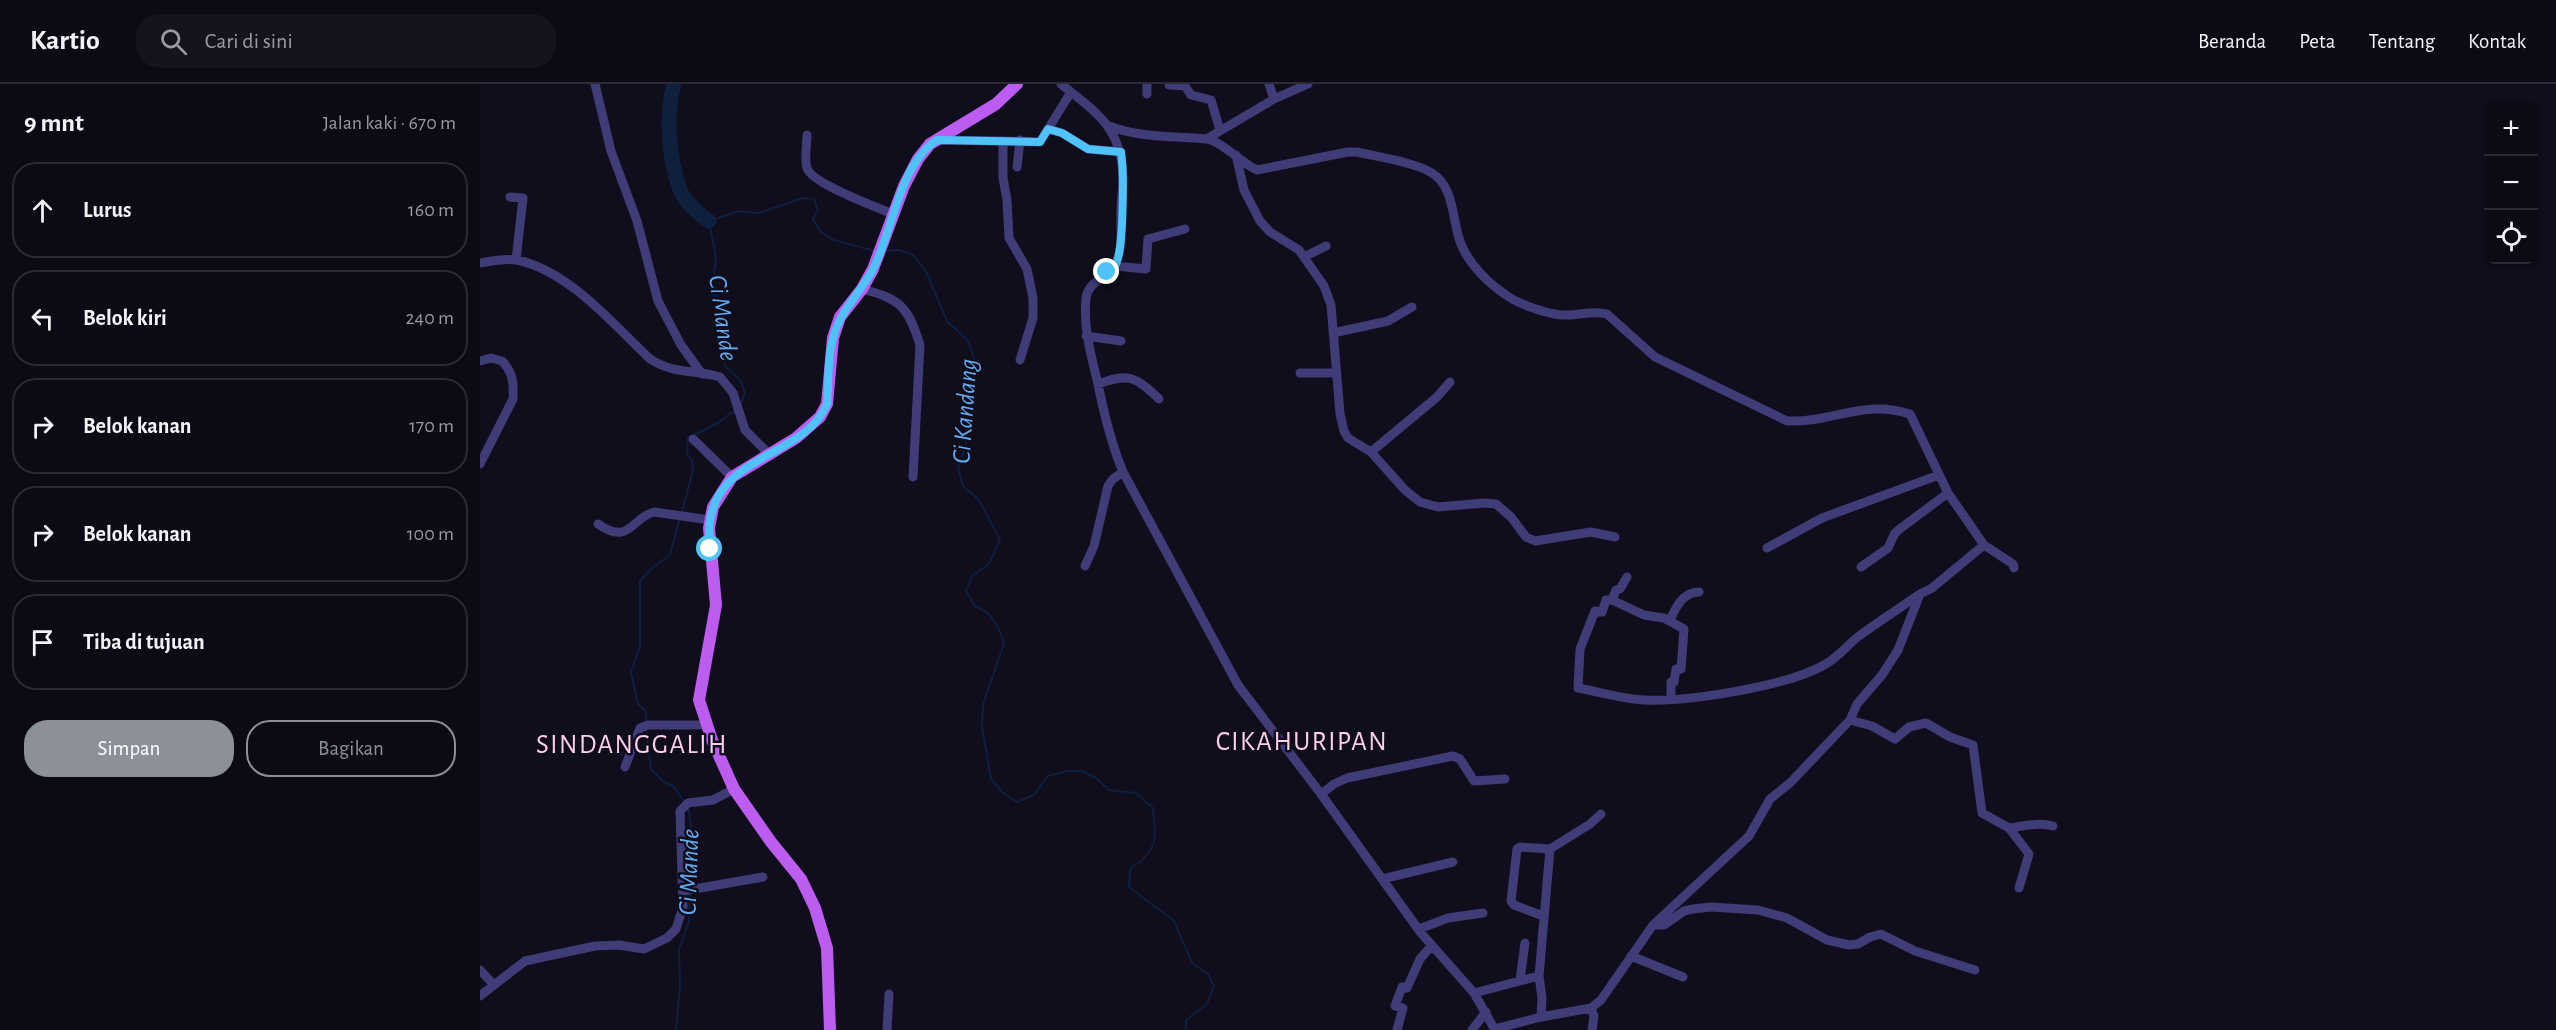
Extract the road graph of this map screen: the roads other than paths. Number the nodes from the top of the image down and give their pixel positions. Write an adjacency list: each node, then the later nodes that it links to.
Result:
1 (595, 84): 38 (street)
2 (1017, 84): 16 (main road)
3 (1061, 84): 8 (street)
4 (1147, 84): 9 (street)
5 (1269, 84): 10 (street)
6 (1308, 84): 10 (street)
7 (1169, 85): 13 (street)
8 (1071, 92): 11 (street); 12 (street)
9 (1147, 94)
10 (1274, 99): 13 (street)
11 (1109, 126): 15 (street); 19 (street)
12 (1048, 129): 17 (street); 19 (street)
13 (1220, 130): 15 (street)
14 (807, 135): 23 (street)
15 (1208, 138): 20 (street)
16 (937, 140): 18 (street); 23 (main road)
17 (1020, 140): 18 (street); 21 (street)
18 (1003, 141): 35 (street)
19 (1121, 152): 29 (street)
20 (1236, 155): 26 (street); 48 (street)
21 (1017, 167)
22 (510, 197): 27 (street)
23 (893, 214): 30 (main road)
24 (1185, 229): 29 (street)
25 (1326, 246): 26 (street)
26 (1305, 257): 32 (street)
27 (516, 260): 28 (street); 38 (street)
28 (480, 263)
29 (1111, 269): 33 (street)
30 (862, 289): 45 (main road); 50 (street)
31 (1412, 307): 32 (street)
32 (1333, 333): 37 (street)
33 (1086, 336): 34 (street); 41 (street)
34 (1121, 341)
35 (1020, 360)
36 (480, 361): 46 (street)
37 (1335, 373): 39 (street); 44 (street)
38 (702, 374): 45 (street)
39 (1300, 374)
40 (1450, 382): 44 (street)
41 (1098, 384): 42 (street); 47 (street)
42 (1159, 399)
43 (693, 439): 49 (street)
44 (1371, 452): 54 (street)
45 (769, 454): 49 (main road)
46 (480, 464)
47 (1123, 472): 57 (street); 71 (street)
48 (1939, 475): 51 (street); 56 (street)
49 (732, 477): 52 (main road)
50 (913, 477)
51 (1948, 493): 55 (street); 58 (street)
52 (710, 520): 53 (street); 67 (main road)
53 (598, 524)
54 (1615, 537)
55 (1984, 545): 59 (street); 62 (street)
56 (1767, 548)
57 (1085, 566)
58 (1861, 567)
59 (2013, 568)
60 (1627, 577): 63 (street)
61 (1699, 592): 64 (street)
62 (1920, 594): 65 (street); 66 (street)
63 (1612, 600): 64 (street); 65 (street)
64 (1670, 620): 65 (street)
65 (1671, 699)
66 (1850, 720): 74 (street); 83 (street)
67 (707, 725): 68 (street); 70 (main road)
68 (625, 767)
69 (1505, 779): 71 (street)
70 (734, 789): 80 (street); 100 (main road)
71 (1322, 794): 78 (street)
72 (1601, 814): 75 (street)
73 (2053, 826): 74 (street)
74 (2009, 828): 79 (street)
75 (1550, 849): 82 (street); 82 (street)
76 (1453, 862): 78 (street)
77 (763, 877): 80 (street)
78 (1383, 879): 84 (street)
79 (2019, 888)
80 (688, 890): 93 (street)
81 (1483, 913): 84 (street)
82 (1543, 916): 90 (street)
83 (1653, 925): 87 (street); 89 (street)
84 (1419, 929): 86 (street)
85 (1526, 943): 92 (street)
86 (1432, 945): 94 (street); 102 (street)
87 (1631, 956): 91 (street); 97 (street)
88 (480, 970): 93 (street)
89 (1975, 970)
90 (1539, 976): 92 (street); 99 (street)
91 (1683, 977)
92 (1520, 980): 94 (street)
93 (493, 984): 96 (street)
94 (1474, 993): 98 (street)
95 (889, 994): 101 (street)
96 (480, 996)
97 (1591, 1008): 99 (street); 105 (street)
98 (1486, 1012): 103 (street); 104 (street)
99 (1541, 1017): 104 (street)
100 (830, 1030)
101 (887, 1030)
102 (1397, 1030)
103 (1473, 1030)
104 (1494, 1030)
105 (1592, 1030)

